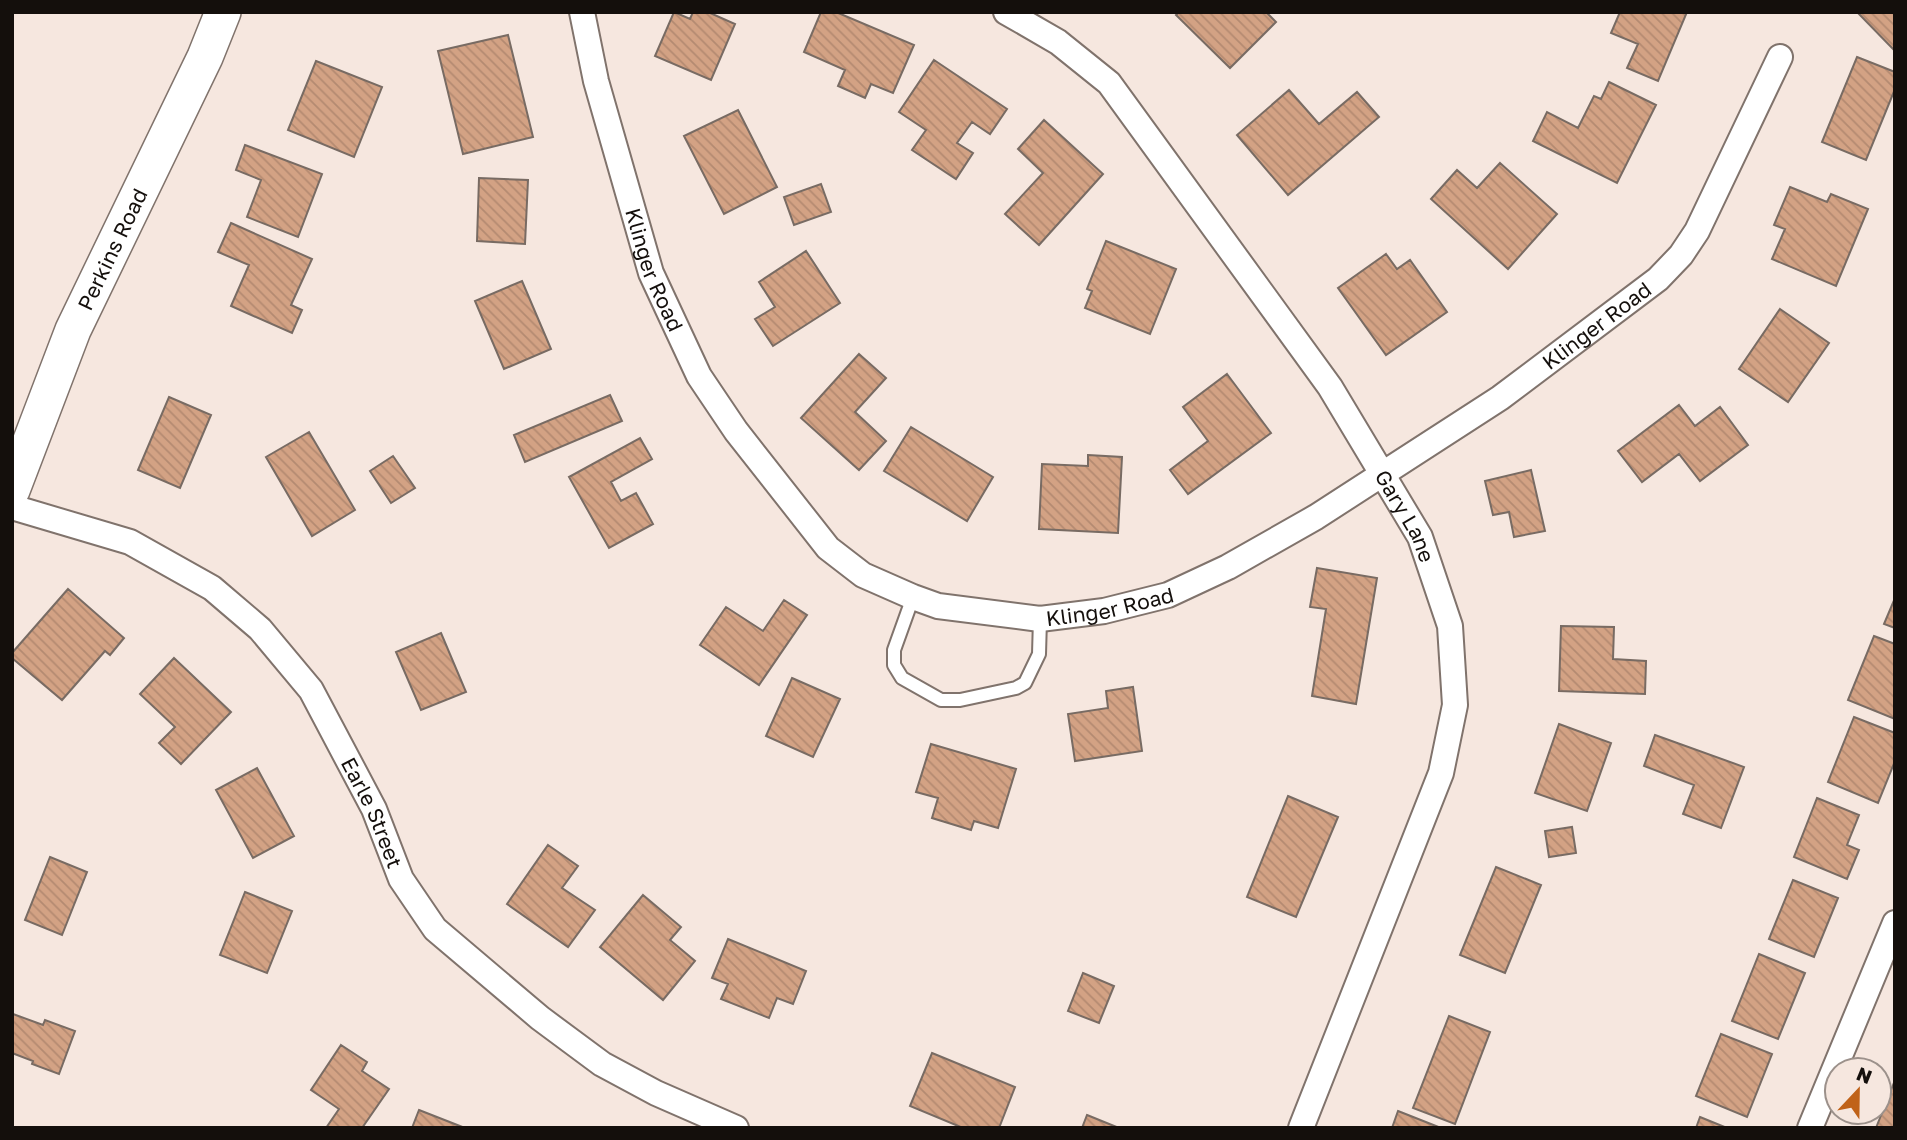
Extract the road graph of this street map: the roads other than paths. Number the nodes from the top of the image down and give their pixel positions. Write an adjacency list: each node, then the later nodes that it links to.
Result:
1 (223, 12): 6 (main road, Perkins Road)
2 (582, 12): 8 (street, Klinger Road)
3 (1006, 12): 5 (street, Gary Lane)
4 (1780, 57): 5 (street, Klinger Road)
5 (1382, 474): 9 (street, Klinger Road); 12 (street, Gary Lane)
6 (12, 490)
7 (12, 506): 11 (street, Earle Street)
8 (913, 597): 9 (street, Klinger Road); 9 (lane)
9 (1040, 619)
10 (1895, 923): 13 (street)
11 (736, 1128)
12 (1300, 1128)
13 (1810, 1128)

